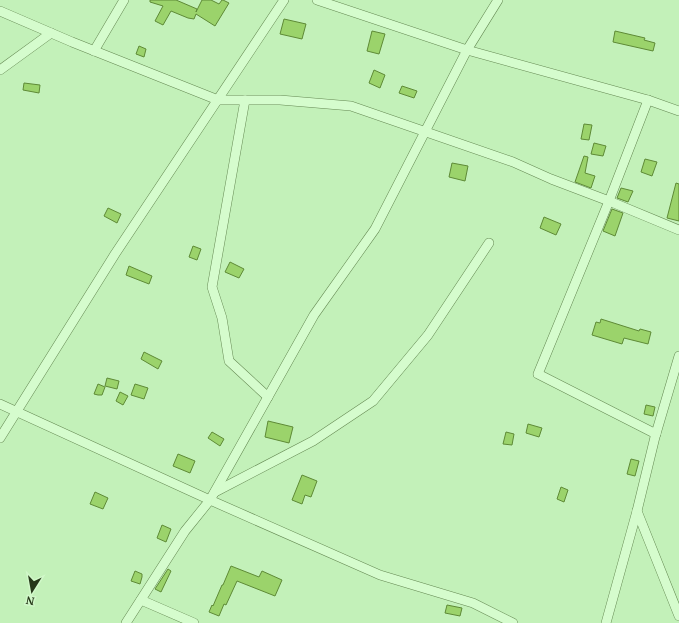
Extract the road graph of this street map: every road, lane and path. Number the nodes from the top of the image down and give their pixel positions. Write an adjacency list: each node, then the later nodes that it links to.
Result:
1 (124, 0): 8 (street)
2 (284, 0): 10 (street)
3 (318, 0): 7 (street)
4 (498, 0): 7 (street)
5 (0, 10): 6 (street)
6 (51, 33): 8 (street); 9 (street)
7 (467, 50): 12 (street); 14 (street)
8 (94, 51): 10 (street)
9 (0, 70)
10 (218, 100): 11 (street); 21 (street)
11 (245, 100): 14 (street); 19 (street)
12 (648, 100): 13 (street); 15 (street)
13 (679, 111)
14 (425, 132): 15 (street); 19 (street)
15 (609, 201): 16 (street); 22 (street)
16 (679, 230)
17 (489, 243): 24 (street)
18 (679, 356): 22 (street)
19 (268, 397): 24 (street)
20 (0, 404): 21 (street)
21 (16, 412): 23 (street); 25 (street)
22 (656, 434): 26 (street)
23 (0, 438)
24 (215, 492): 25 (street)
25 (210, 500): 27 (street); 31 (street)
26 (637, 511): 28 (street); 32 (street)
27 (141, 600): 29 (street); 30 (street)
28 (679, 616)
29 (126, 623)
30 (194, 623)
31 (513, 623)
32 (606, 623)

